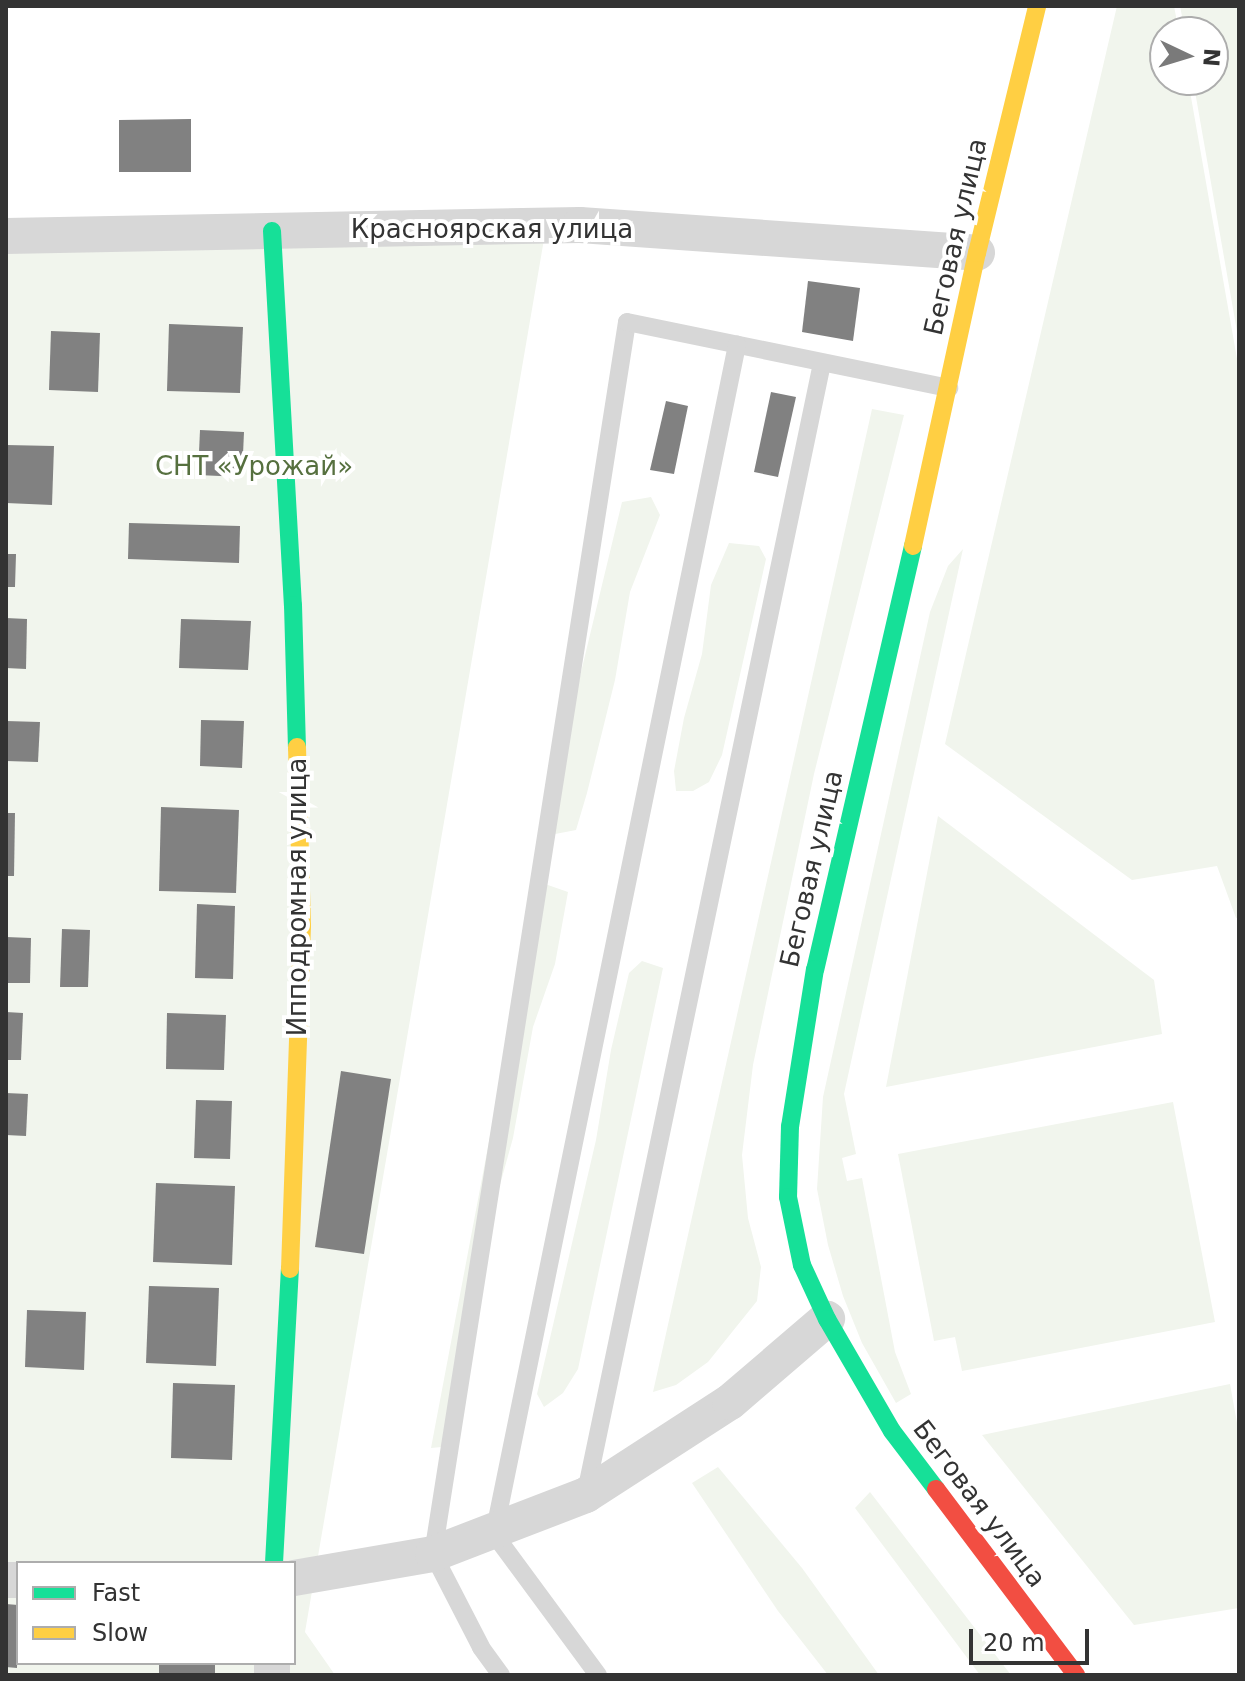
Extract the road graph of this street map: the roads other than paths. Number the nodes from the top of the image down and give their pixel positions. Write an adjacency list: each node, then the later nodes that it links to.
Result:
1 (1037, 6): 4 (street, Беговая улица)
2 (272, 231): 3 (street, Красноярская улица); 4 (street, Красноярская улица); 12 (street, Ипподромная улица)
3 (6, 236)
4 (977, 253): 7 (street, Беговая улица)
5 (737, 345): 6 (lane); 10 (lane); 11 (lane)
6 (822, 363): 7 (lane); 9 (lane)
7 (949, 388): 8 (street, Беговая улица)
8 (827, 1319): 9 (street); 16 (street, Беговая улица)
9 (586, 1495): 10 (street)
10 (494, 1534): 11 (street); 15 (lane)
11 (433, 1554): 13 (street); 14 (lane)
12 (274, 1561)
13 (305, 1577)
14 (501, 1675)
15 (598, 1675)
16 (1076, 1675)

